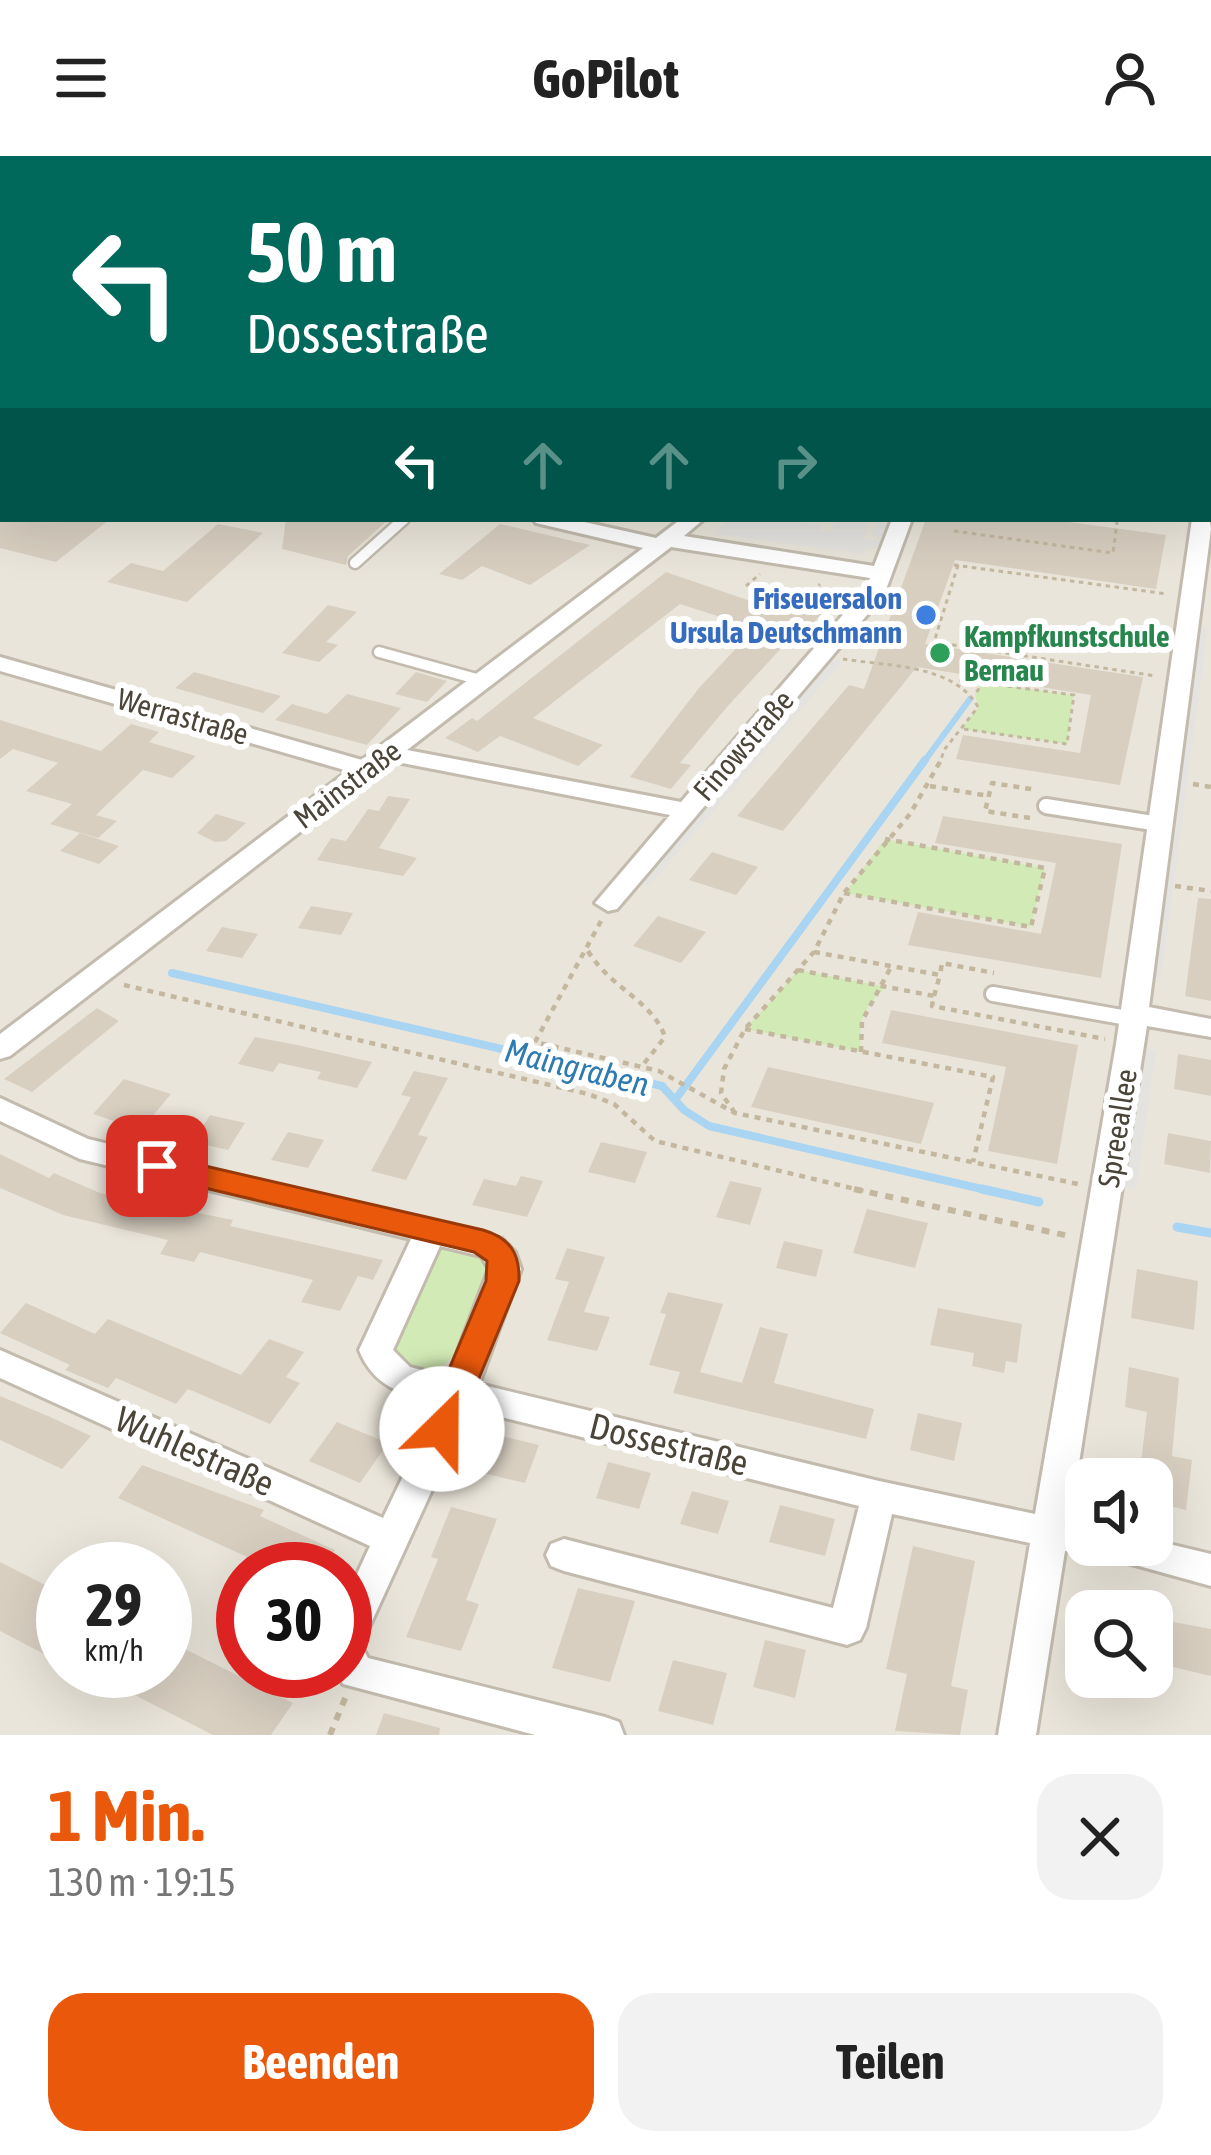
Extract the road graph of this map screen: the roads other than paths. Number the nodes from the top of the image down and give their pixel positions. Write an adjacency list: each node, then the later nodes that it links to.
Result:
1 (401, 522): 7 (lane)
2 (558, 522): 6 (street)
3 (690, 522): 6 (street, Mainstraße)
4 (901, 522): 8 (street, Finowstraße)
5 (1206, 522): 9 (street, Spreeallee)
6 (663, 543): 8 (street); 12 (street, Mainstraße)
7 (355, 563)
8 (884, 574): 16 (street, Finowstraße)
9 (1197, 604): 17 (street, Spreeallee)
10 (379, 652): 12 (lane)
11 (0, 664): 14 (street, Werrastraße)
12 (484, 681): 13 (street, Mainstraße)
13 (387, 753): 14 (street, Mainstraße); 16 (street)
14 (366, 770): 22 (street, Mainstraße)
15 (1046, 806): 17 (lane)
16 (686, 811): 18 (street, Finowstraße)
17 (1160, 824): 20 (street, Spreeallee)
18 (608, 903)
19 (993, 994): 20 (lane)
20 (1132, 1026): 21 (street); 27 (street, Spreeallee)
21 (1211, 1028)
22 (0, 1049)
23 (0, 1108): 24 (street)
24 (430, 1231): 26 (street); 26 (street, Dossestraße)
25 (0, 1363): 30 (street, Wuhlestraße)
26 (459, 1393): 28 (street, Dossestraße); 30 (street)
27 (1077, 1458)
28 (879, 1496): 29 (street, Dossestraße); 32 (street)
29 (1065, 1535)
30 (390, 1538): 35 (street)
31 (1065, 1555): 38 (street, Spreeallee)
32 (564, 1556)
33 (1173, 1561): 34 (street)
34 (1211, 1570)
35 (372, 1589)
36 (372, 1661): 37 (street)
37 (605, 1735)
38 (1017, 1735)

